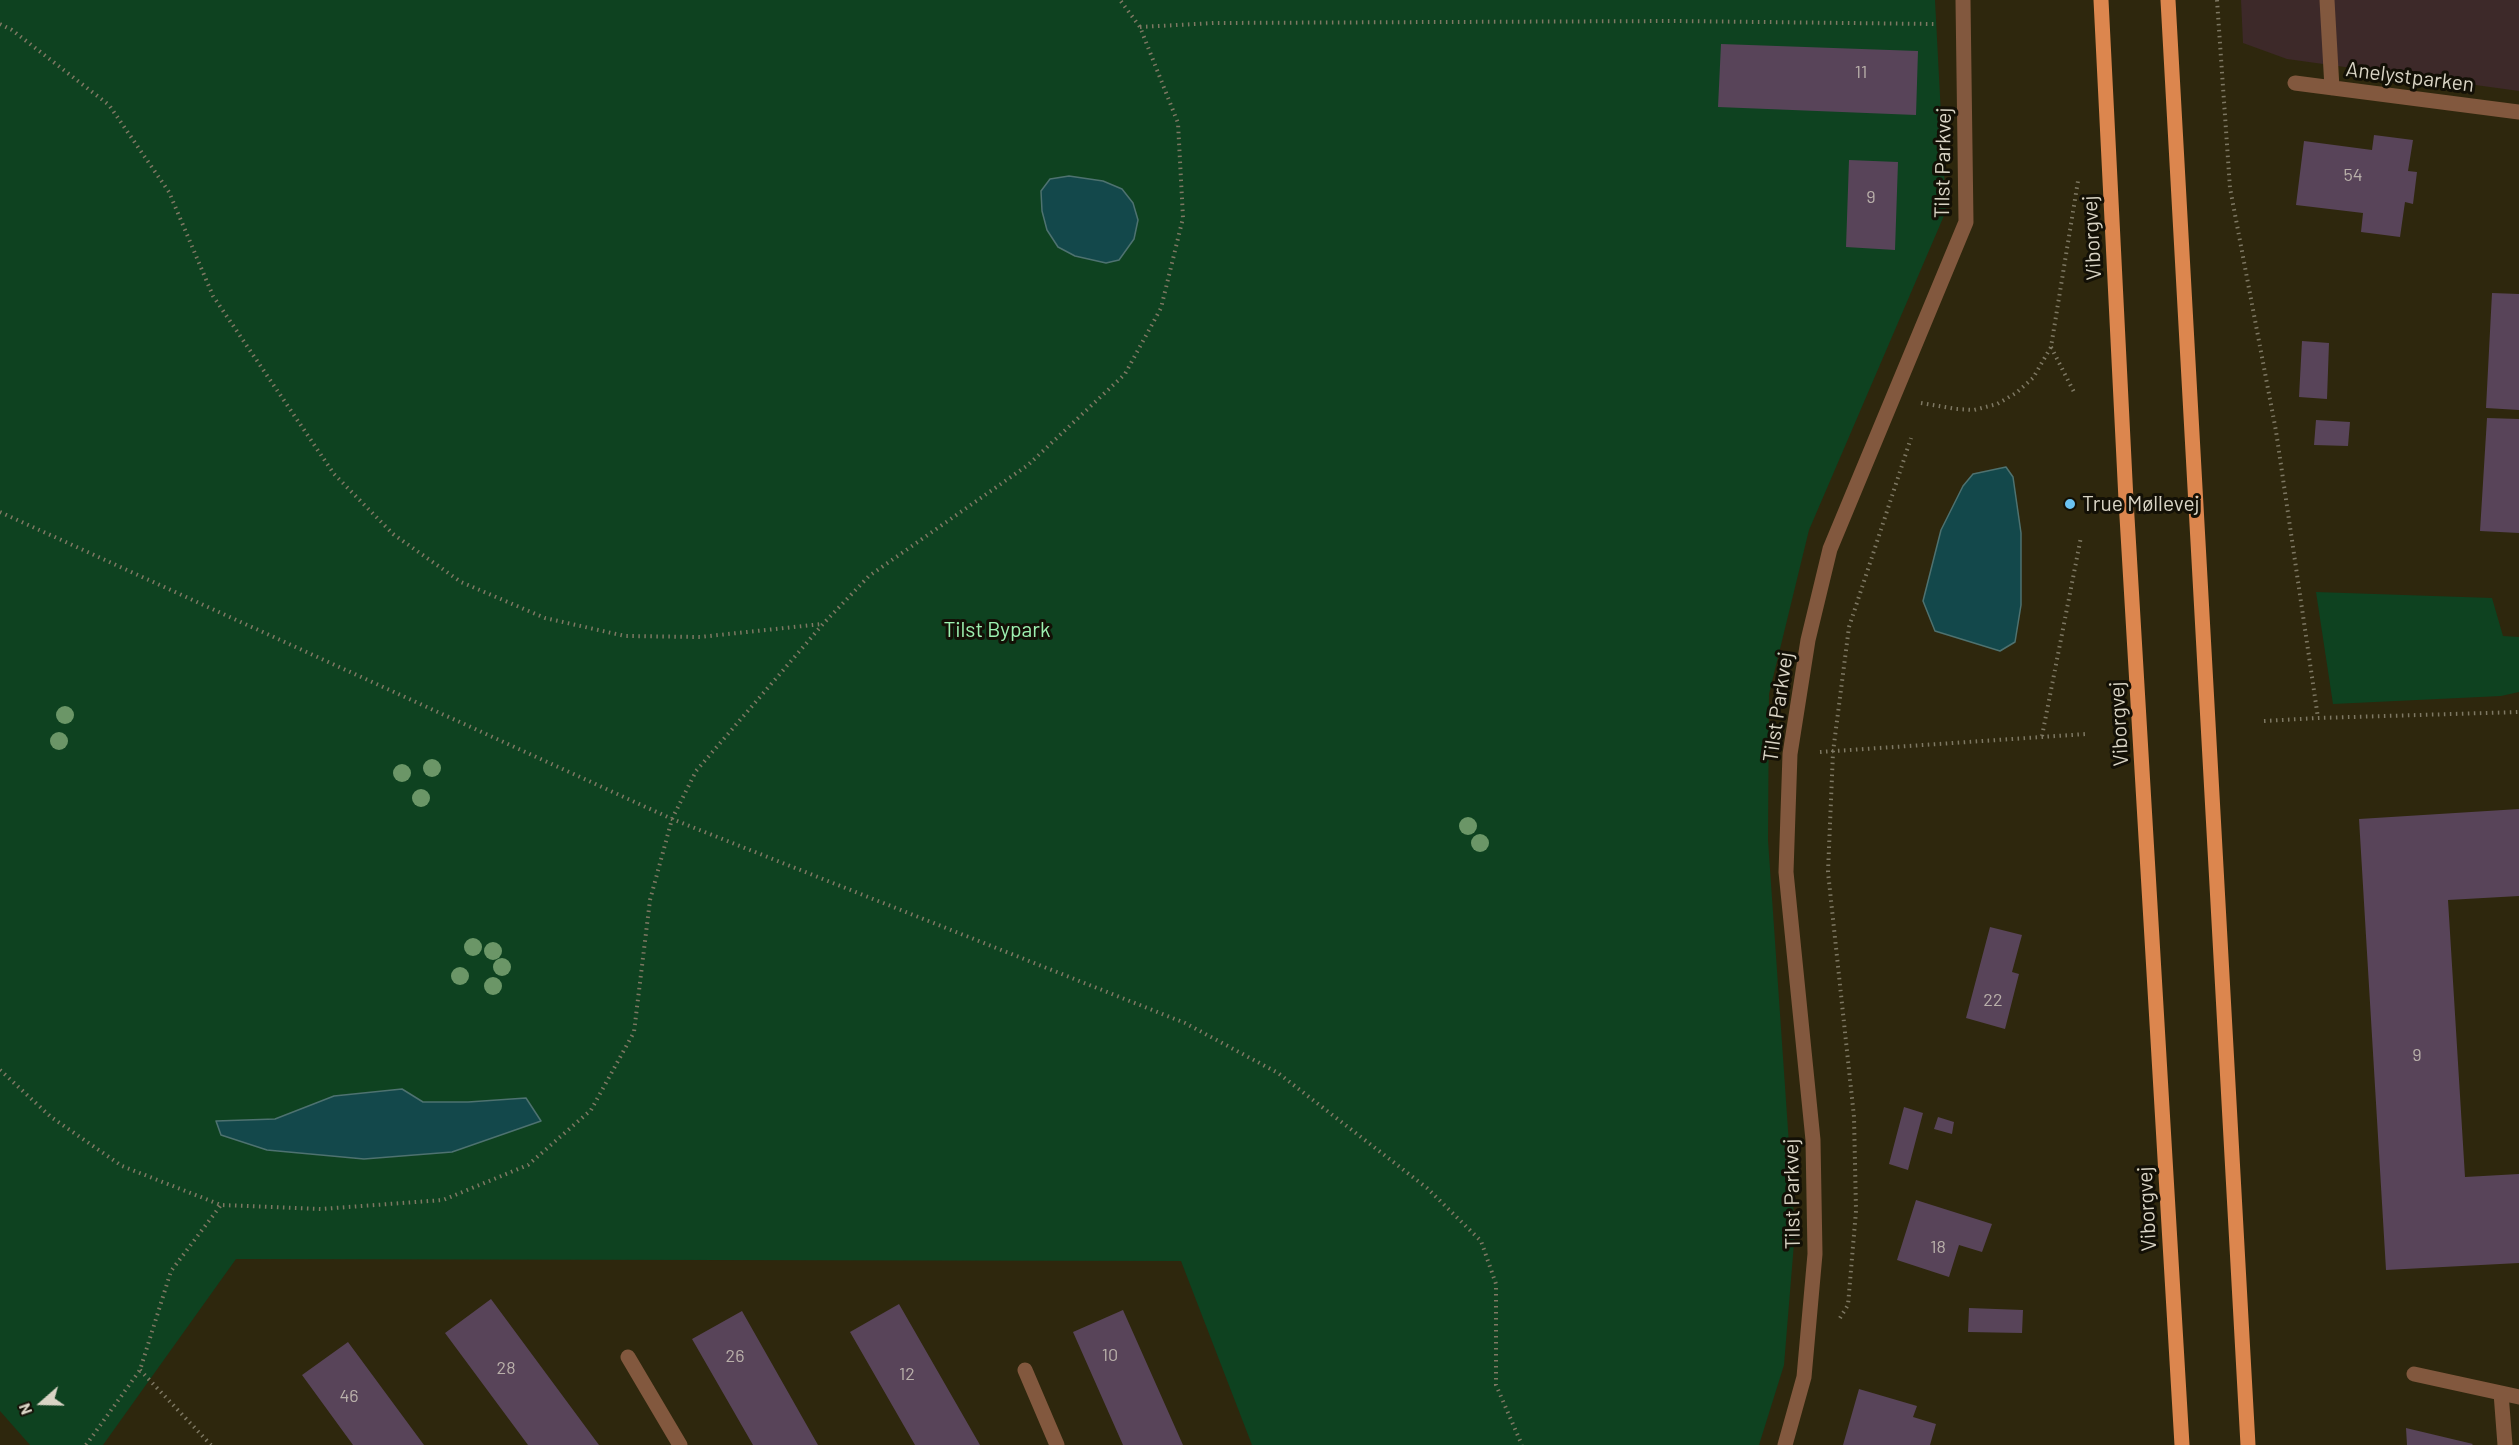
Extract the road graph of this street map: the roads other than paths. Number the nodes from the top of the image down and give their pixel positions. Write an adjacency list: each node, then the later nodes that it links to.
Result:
1 (1963, 0): 15 (street, Tilst Parkvej)
2 (2101, 0): 16 (main road, Viborgvej)
3 (2168, 0): 17 (main road)
4 (2327, 0): 6 (street)
5 (2295, 83): 6 (street, Anelystparken)
6 (2332, 88): 7 (street, Anelystparken)
7 (2519, 112)
8 (628, 1357): 13 (street)
9 (1025, 1370): 14 (street)
10 (2414, 1374): 11 (street)
11 (2501, 1393): 12 (street); 18 (street)
12 (2519, 1397)
13 (680, 1445)
14 (1057, 1445)
15 (1785, 1445)
16 (2182, 1445)
17 (2248, 1445)
18 (2505, 1445)

